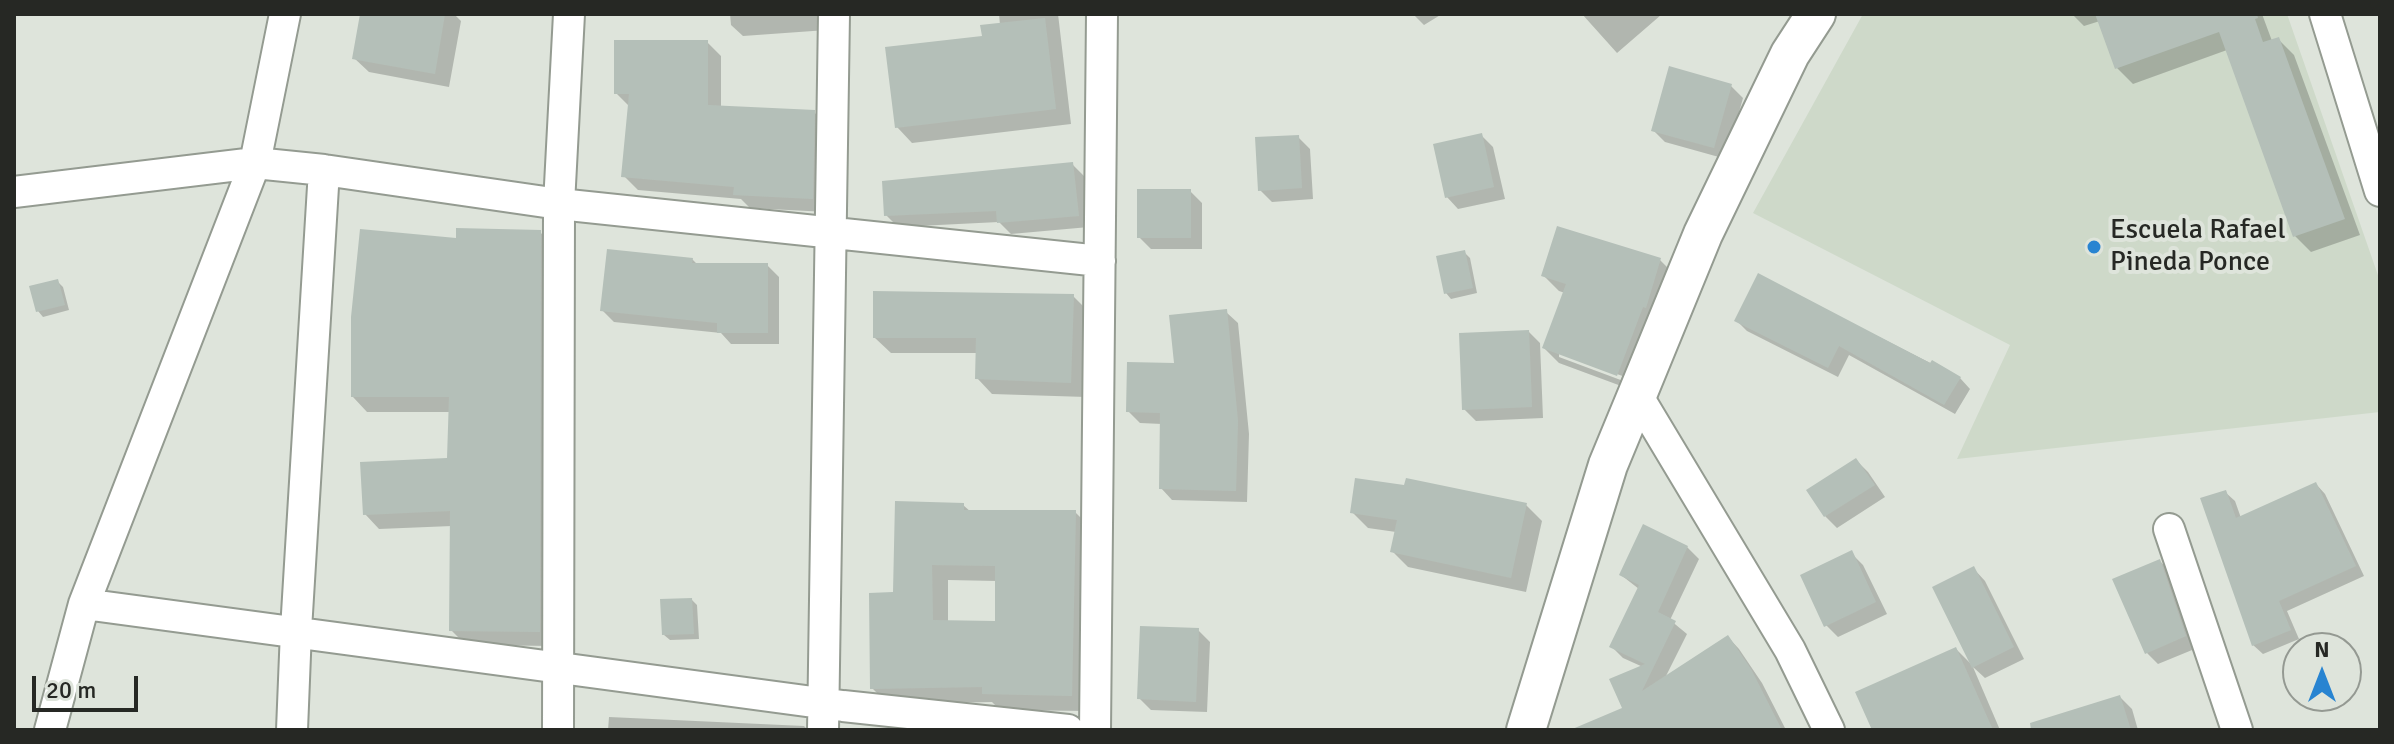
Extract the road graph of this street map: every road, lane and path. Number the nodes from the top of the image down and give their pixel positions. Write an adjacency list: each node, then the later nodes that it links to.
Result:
1 (285, 14): 7 (street)
2 (569, 14): 11 (street)
3 (834, 14): 12 (street)
4 (1102, 14): 13 (street)
5 (1816, 14): 14 (street)
6 (2325, 14): 9 (street)
7 (255, 163): 8 (street); 10 (street); 16 (street)
8 (324, 170): 11 (street); 17 (street)
9 (2380, 191)
10 (14, 192)
11 (559, 204): 12 (street); 18 (street)
12 (831, 233): 13 (street); 19 (street)
13 (1100, 261): 24 (street)
14 (1637, 395): 25 (street); 26 (street)
15 (2169, 529): 27 (street)
16 (84, 604): 17 (street); 20 (street)
17 (296, 630): 18 (street); 21 (street)
18 (558, 666): 19 (street); 22 (street)
19 (824, 716): 23 (street)
20 (50, 730)
21 (292, 730)
22 (558, 730)
23 (1068, 730)
24 (1095, 730)
25 (1526, 730)
26 (1829, 730)
27 (2237, 730)

